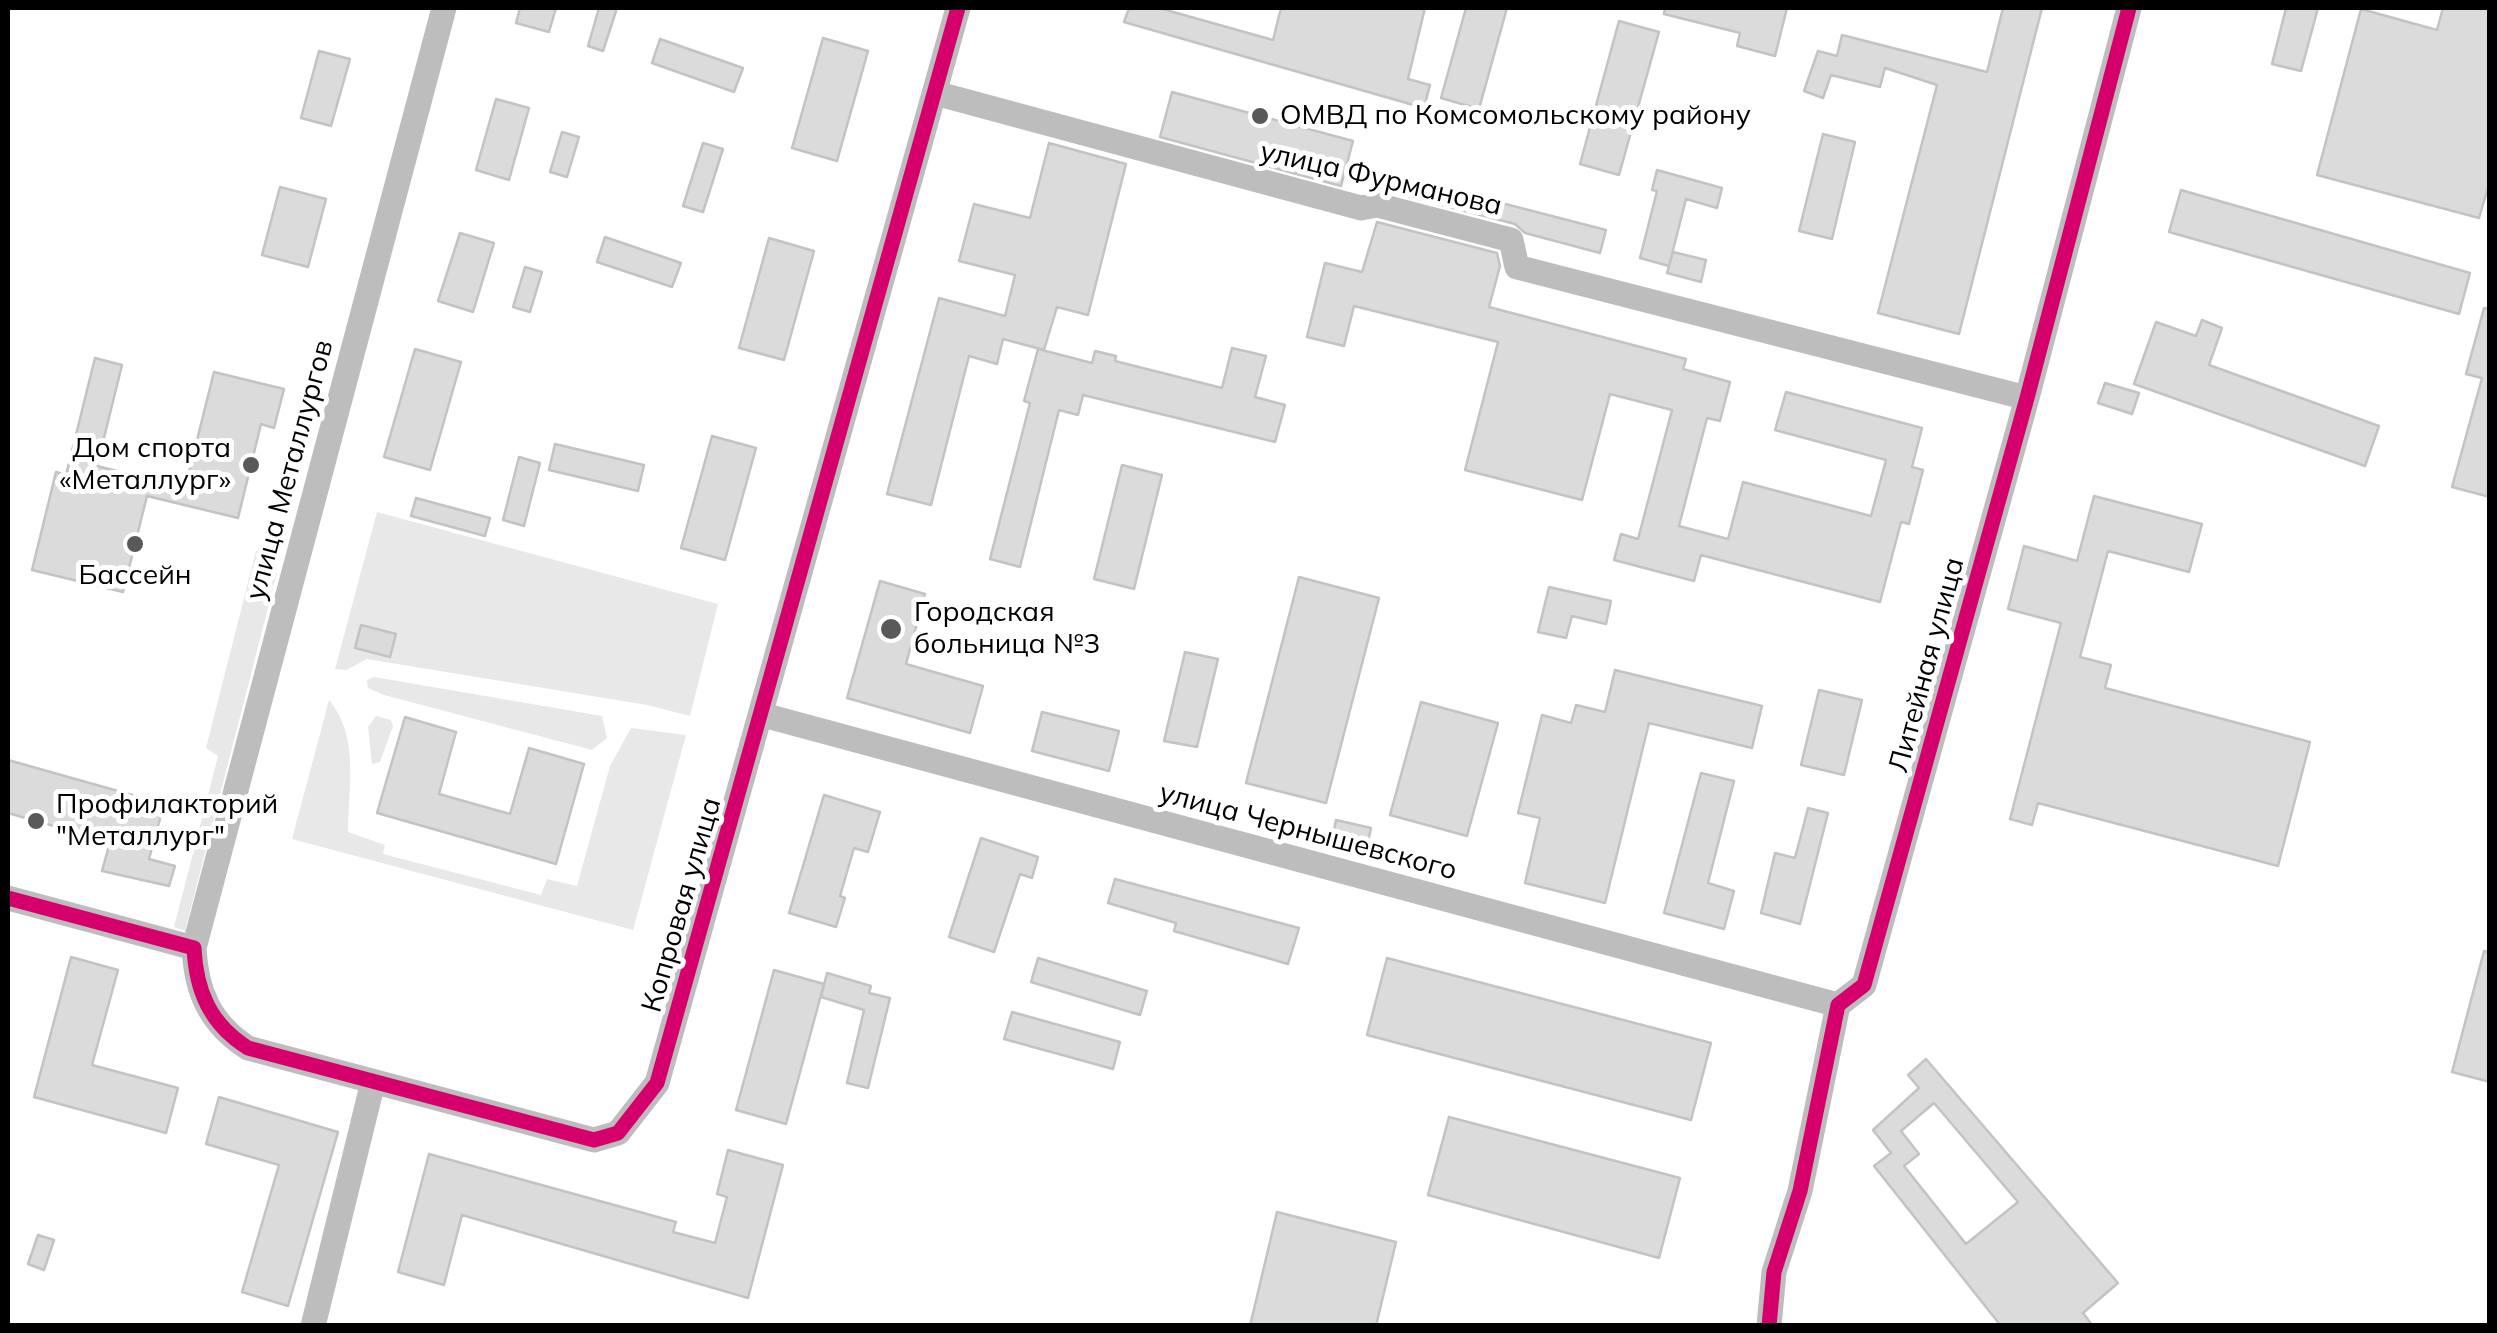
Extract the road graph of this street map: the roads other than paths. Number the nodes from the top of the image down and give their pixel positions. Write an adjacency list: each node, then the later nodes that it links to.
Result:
1 (444, 8): 8 (street, улица Металлургов)
2 (958, 8): 4 (street, Копровая улица)
3 (2129, 8): 5 (street, Литейная улица)
4 (935, 93): 5 (street, улица Фурманова); 6 (street, Копровая улица)
5 (2027, 398): 9 (street, Литейная улица)
6 (763, 715): 9 (street, улица Чернышевского); 10 (street, Копровая улица)
7 (8, 898): 8 (street)
8 (194, 948): 10 (street, Копровая улица)
9 (1838, 1004): 12 (street, Литейная улица)
10 (373, 1082): 11 (street)
11 (313, 1326)
12 (1769, 1326)

